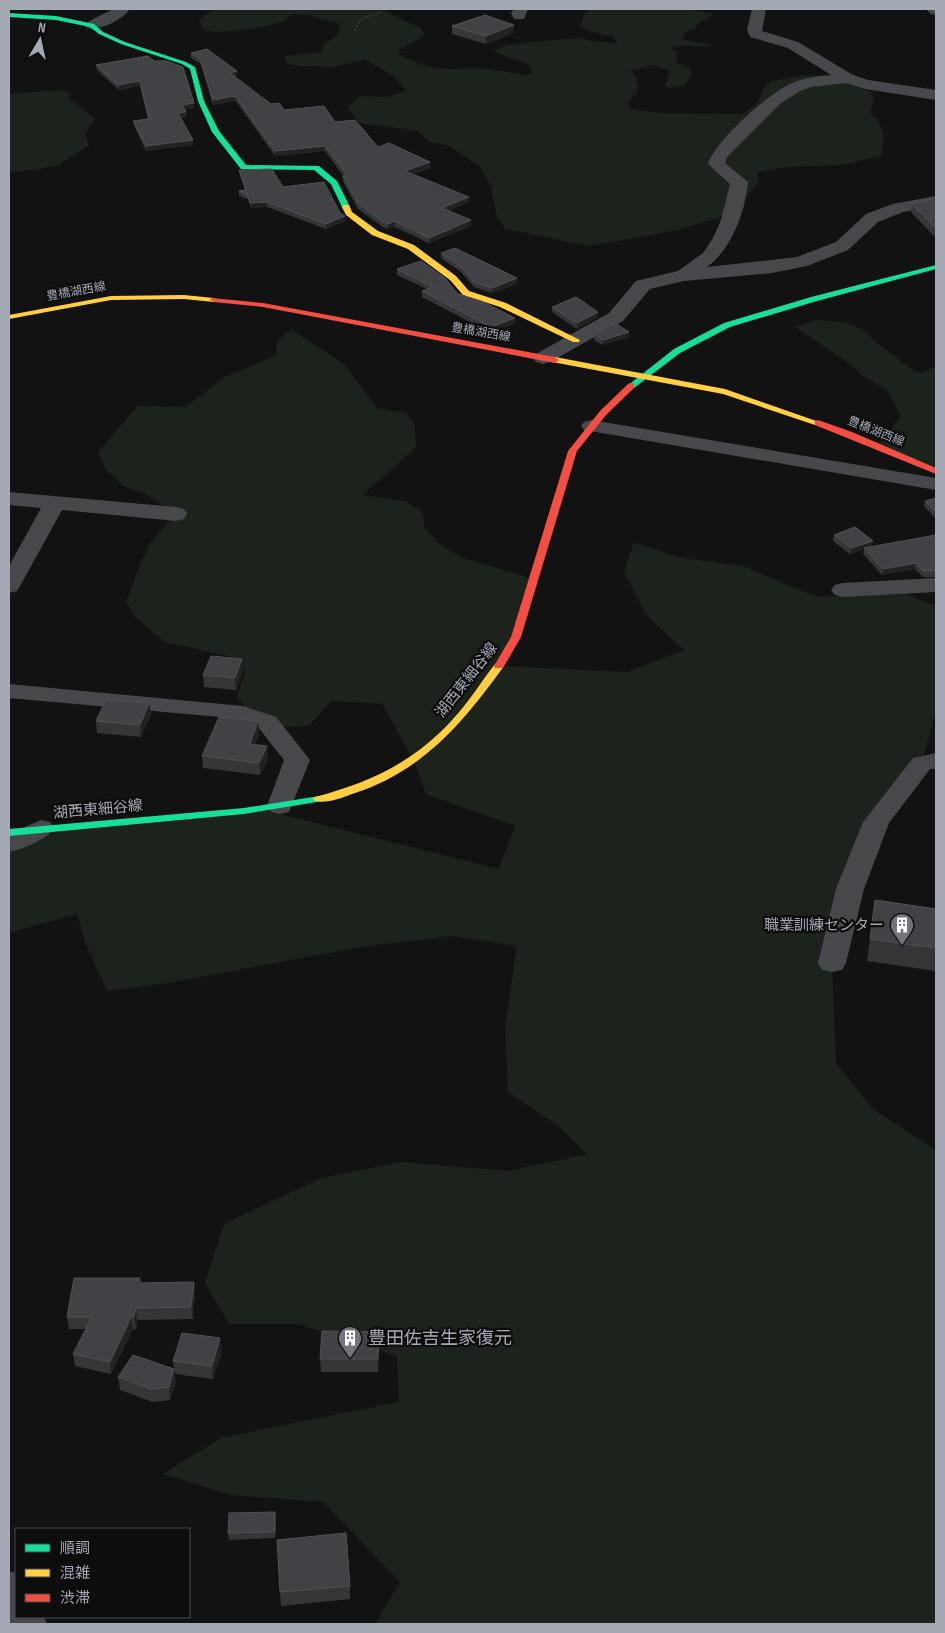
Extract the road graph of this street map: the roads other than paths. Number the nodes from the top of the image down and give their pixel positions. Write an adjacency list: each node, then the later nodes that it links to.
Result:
1 (122, 9): 6 (street)
2 (760, 9): 7 (street)
3 (933, 9): 4 (street)
4 (936, 11)
5 (9, 15): 6 (main road)
6 (92, 25): 13 (main road)
7 (848, 78): 8 (street); 11 (street)
8 (936, 95)
9 (936, 202): 11 (street)
10 (936, 267): 15 (main road, 湖西東細谷線)
11 (684, 275): 13 (street)
12 (9, 317): 14 (main road, 豊橋湖西線)
13 (576, 340): 14 (street)
14 (543, 358): 15 (main road, 豊橋湖西線)
15 (640, 376): 16 (main road, 湖西東細谷線); 17 (main road, 豊橋湖西線)
16 (591, 426): 18 (street); 27 (main road, 湖西東細谷線)
17 (936, 471)
18 (936, 484)
19 (9, 499): 20 (street)
20 (55, 503): 21 (street); 23 (street)
21 (176, 514)
22 (936, 585): 24 (street)
23 (9, 586)
24 (843, 590)
25 (9, 691): 27 (street)
26 (936, 761): 31 (street)
27 (280, 806): 28 (main road, 湖西東細谷線)
28 (41, 828): 29 (main road, 湖西東細谷線); 30 (street)
29 (9, 832)
30 (9, 844)
31 (832, 963)

